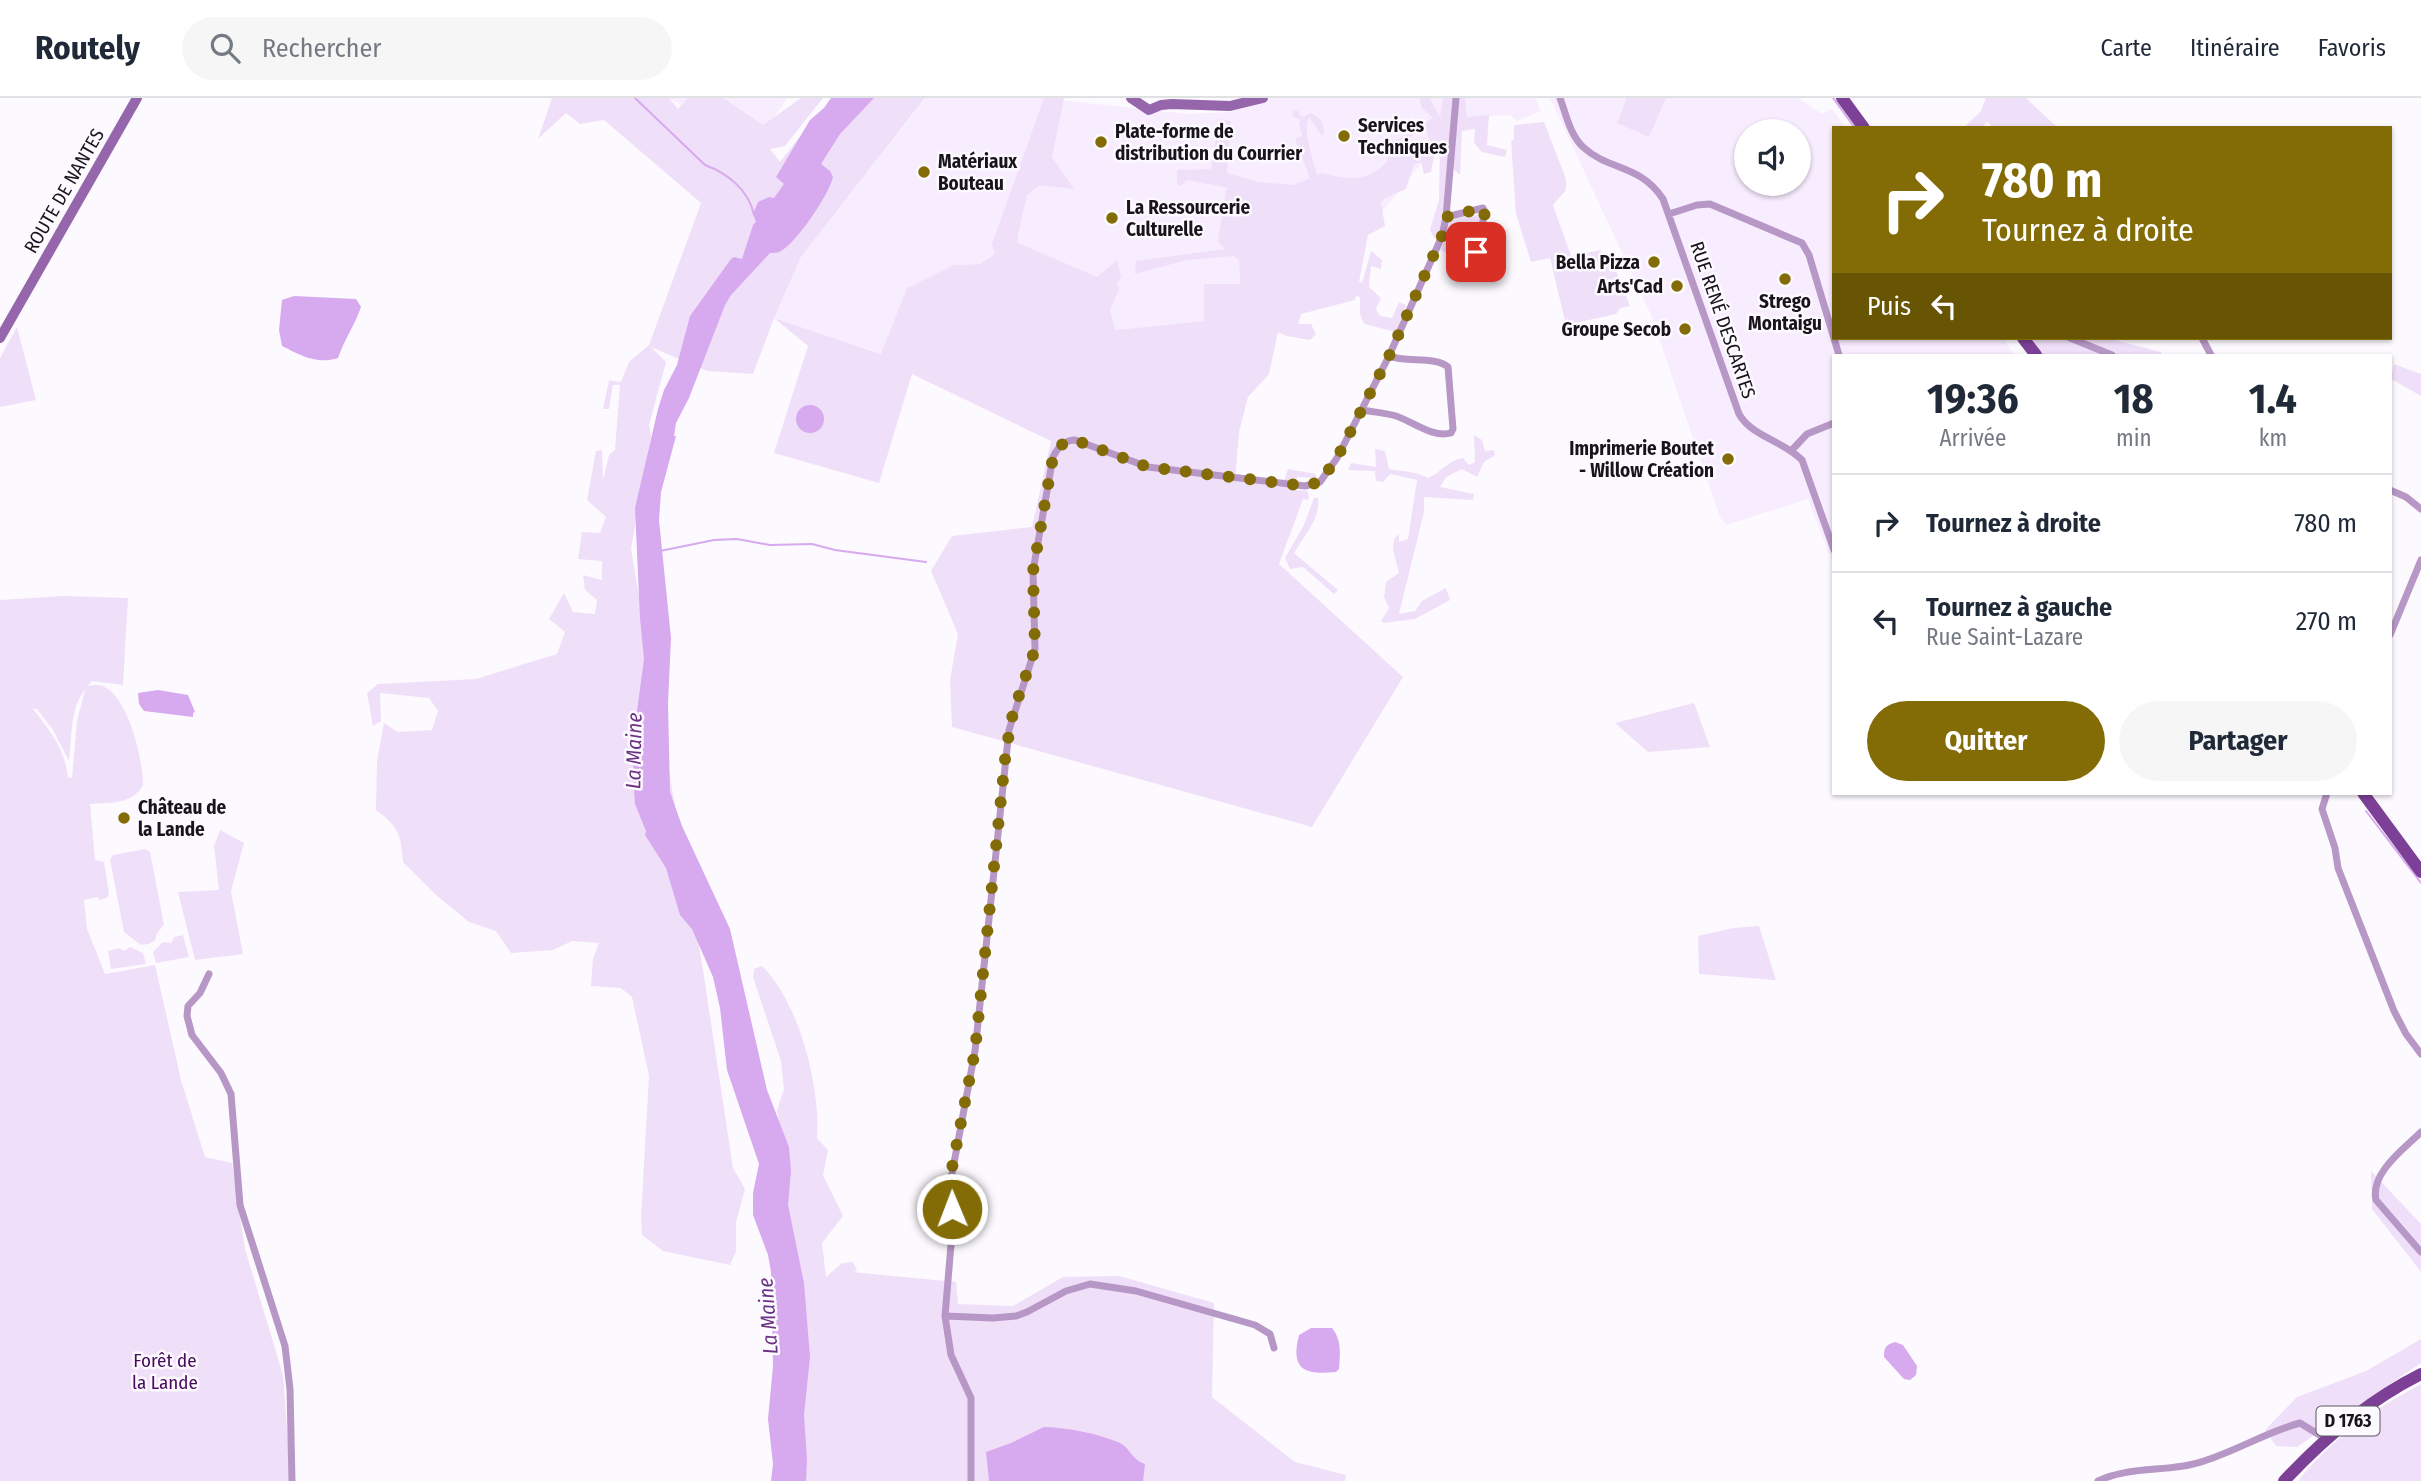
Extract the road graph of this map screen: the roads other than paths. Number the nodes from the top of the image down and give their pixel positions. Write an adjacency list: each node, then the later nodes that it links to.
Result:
1 (137, 98): 14 (main road, ROUTE DE NANTES)
2 (1130, 98): 7 (main road)
3 (1263, 98): 8 (main road)
4 (1456, 98): 11 (street)
5 (1560, 98): 10 (street, RUE RENÉ DESCARTES)
6 (1842, 98): 9 (main road)
7 (1142, 101): 8 (main road)
8 (1157, 101)
9 (1863, 126)
10 (1669, 214): 13 (street); 24 (street, RUE RENÉ DESCARTES)
11 (1446, 217): 12 (street); 21 (street)
12 (1476, 252)
13 (1832, 332)
14 (0, 338)
15 (2016, 340): 18 (main road)
16 (2025, 340): 19 (main road)
17 (2075, 340): 20 (street)
18 (2026, 354)
19 (2035, 354)
20 (2110, 354)
21 (1389, 356): 22 (street); 22 (street)
22 (1362, 410): 37 (street)
23 (1832, 424): 24 (street)
24 (1792, 450): 27 (street)
25 (2392, 491): 26 (street)
26 (2421, 509)
27 (1832, 544)
28 (2421, 560): 29 (street)
29 (2392, 630)
30 (2326, 795): 34 (street)
31 (2363, 795): 32 (main road)
32 (2421, 872)
33 (209, 974): 41 (street)
34 (2421, 1054)
35 (2421, 1132): 36 (street)
36 (2421, 1252)
37 (946, 1316): 38 (street); 42 (street)
38 (1274, 1348)
39 (2421, 1374): 40 (main road, D 1763)
40 (2326, 1439): 43 (street); 44 (main road, D 1763)
41 (292, 1481)
42 (971, 1481)
43 (2098, 1481)
44 (2284, 1481)

